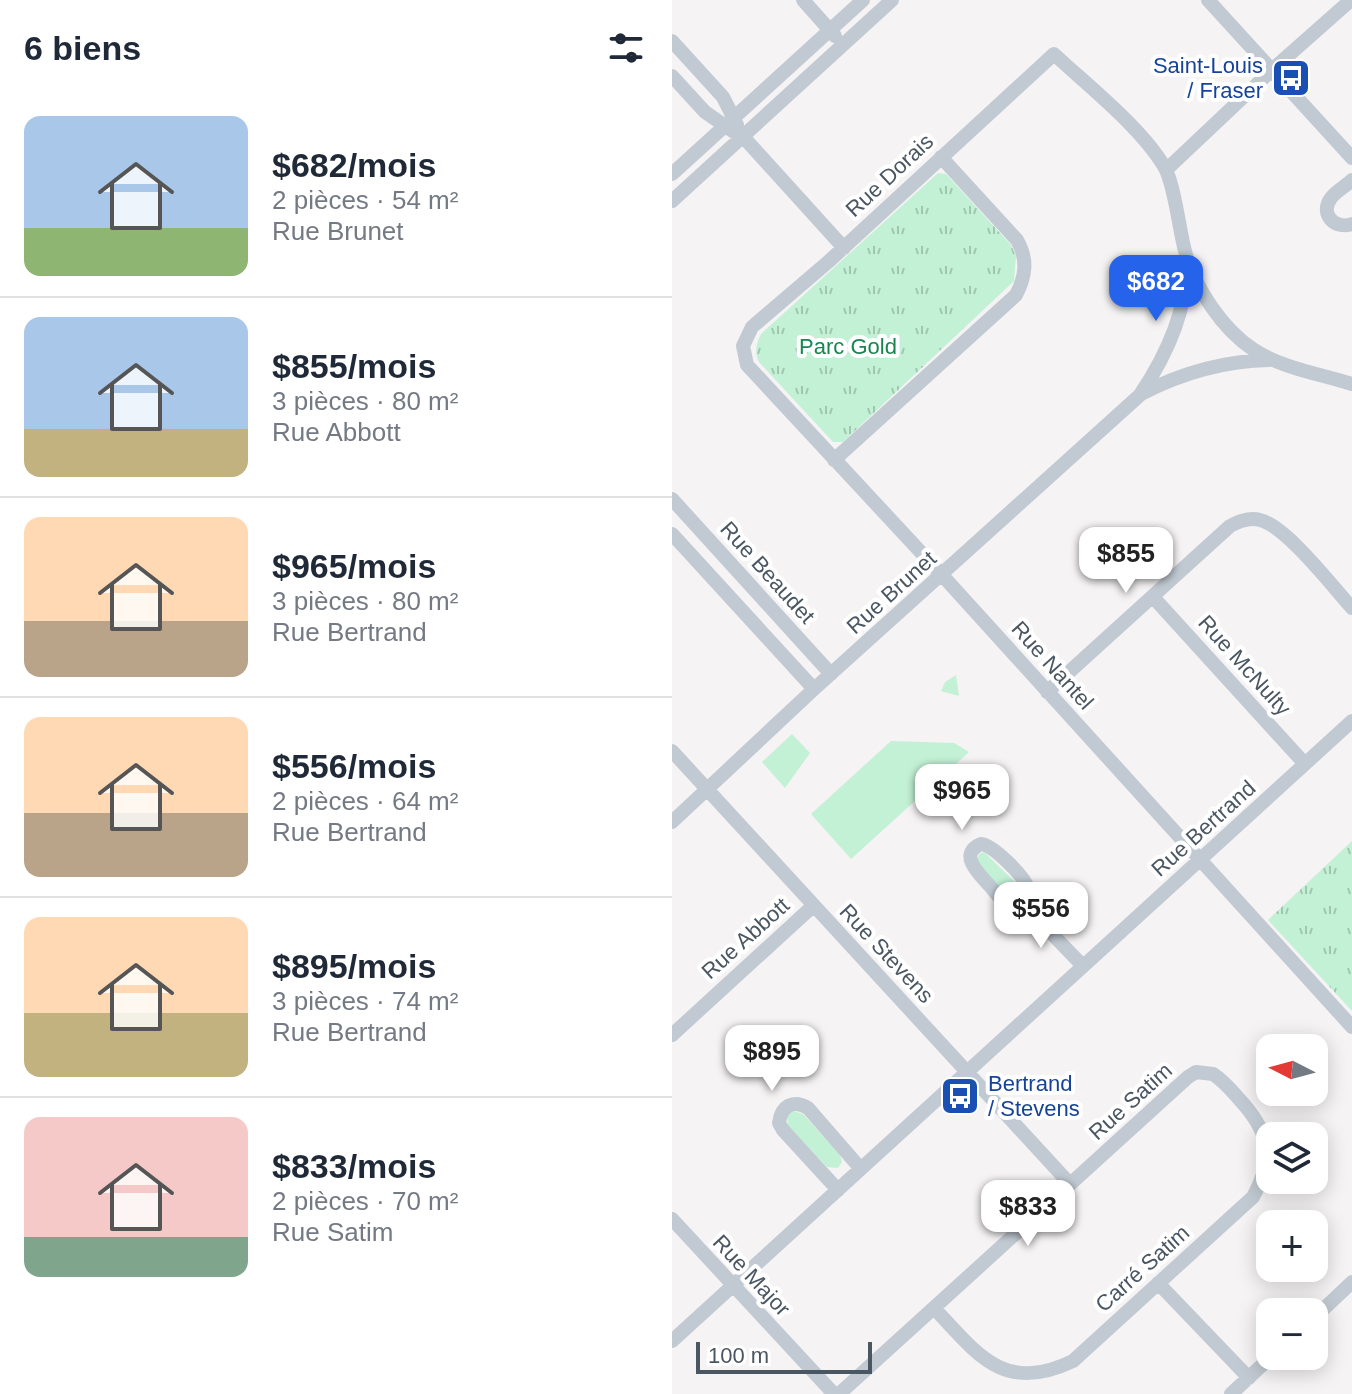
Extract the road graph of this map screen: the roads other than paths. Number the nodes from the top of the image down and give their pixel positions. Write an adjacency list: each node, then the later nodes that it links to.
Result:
1 (803, 0): 6 (street)
2 (863, 0): 6 (street)
3 (892, 0): 8 (street)
4 (1208, 0): 9 (street)
5 (1351, 0): 9 (street)
6 (830, 30): 8 (street); 11 (street)
7 (672, 41): 11 (street)
8 (843, 45): 12 (street)
9 (1273, 69): 14 (street); 15 (street)
10 (672, 76): 11 (street)
11 (730, 122): 12 (street); 16 (street)
12 (742, 136): 18 (street); 20 (street)
13 (941, 157): 15 (street, Rue Dorais); 20 (street, Rue Dorais); 26 (street)
14 (1352, 158)
15 (1166, 170): 21 (street)
16 (672, 174)
17 (1352, 180): 19 (street)
18 (672, 201)
19 (1352, 224)
20 (844, 248): 22 (street, Rue Dorais)
21 (1185, 254): 23 (street); 25 (street, Rue Brunet)
22 (752, 327): 26 (street, Rue Nantel)
23 (1273, 360): 24 (street); 25 (street, Rue Brunet)
24 (1352, 384)
25 (1140, 395): 29 (street, Rue Brunet)
26 (834, 460): 29 (street, Rue Nantel)
27 (672, 499): 32 (street, Rue Beaudet)
28 (672, 534): 33 (street, Rue Beaudet)
29 (942, 575): 32 (street, Rue Brunet); 34 (street, Rue Nantel)
30 (1153, 597): 31 (street); 34 (street); 37 (street, Rue McNulty)
31 (1352, 608)
32 (831, 674): 33 (street, Rue Brunet)
33 (814, 689): 38 (street, Rue Brunet)
34 (1047, 692): 40 (street, Rue Nantel)
35 (1352, 721): 37 (street, Rue Bertrand)
36 (672, 751): 38 (street, Rue Stevens)
37 (1305, 764): 40 (street, Rue Bertrand)
38 (708, 790): 39 (street, Rue Brunet); 41 (street, Rue Stevens)
39 (672, 822)
40 (1200, 860): 43 (street, Rue Bertrand); 44 (street, Rue Nantel)
41 (813, 906): 45 (street, Rue Abbott); 46 (street, Rue Stevens)
42 (1026, 907): 42 (street); 43 (street)
43 (1083, 966): 46 (street, Rue Bertrand)
44 (1352, 1027)
45 (672, 1035)
46 (968, 1072): 48 (street, Rue Bertrand); 49 (street, Rue Stevens)
47 (1204, 1072): 49 (street, Rue Satim); 53 (street, Carré Satim)
48 (861, 1169): 50 (street, Rue Bertrand); 50 (street)
49 (1070, 1184): 56 (street, Rue Satim)
50 (838, 1190): 54 (street, Rue Bertrand)
51 (672, 1219): 54 (street, Rue Major)
52 (1352, 1282): 55 (street)
53 (1158, 1283): 56 (street, Carré Satim); 59 (street)
54 (732, 1287): 57 (street, Rue Bertrand); 60 (street, Rue Major)
55 (1328, 1305)
56 (934, 1308): 60 (street, Rue Satim)
57 (672, 1341)
58 (1257, 1370): 59 (street)
59 (1249, 1378): 61 (street)
60 (836, 1394)
61 (1231, 1394)

